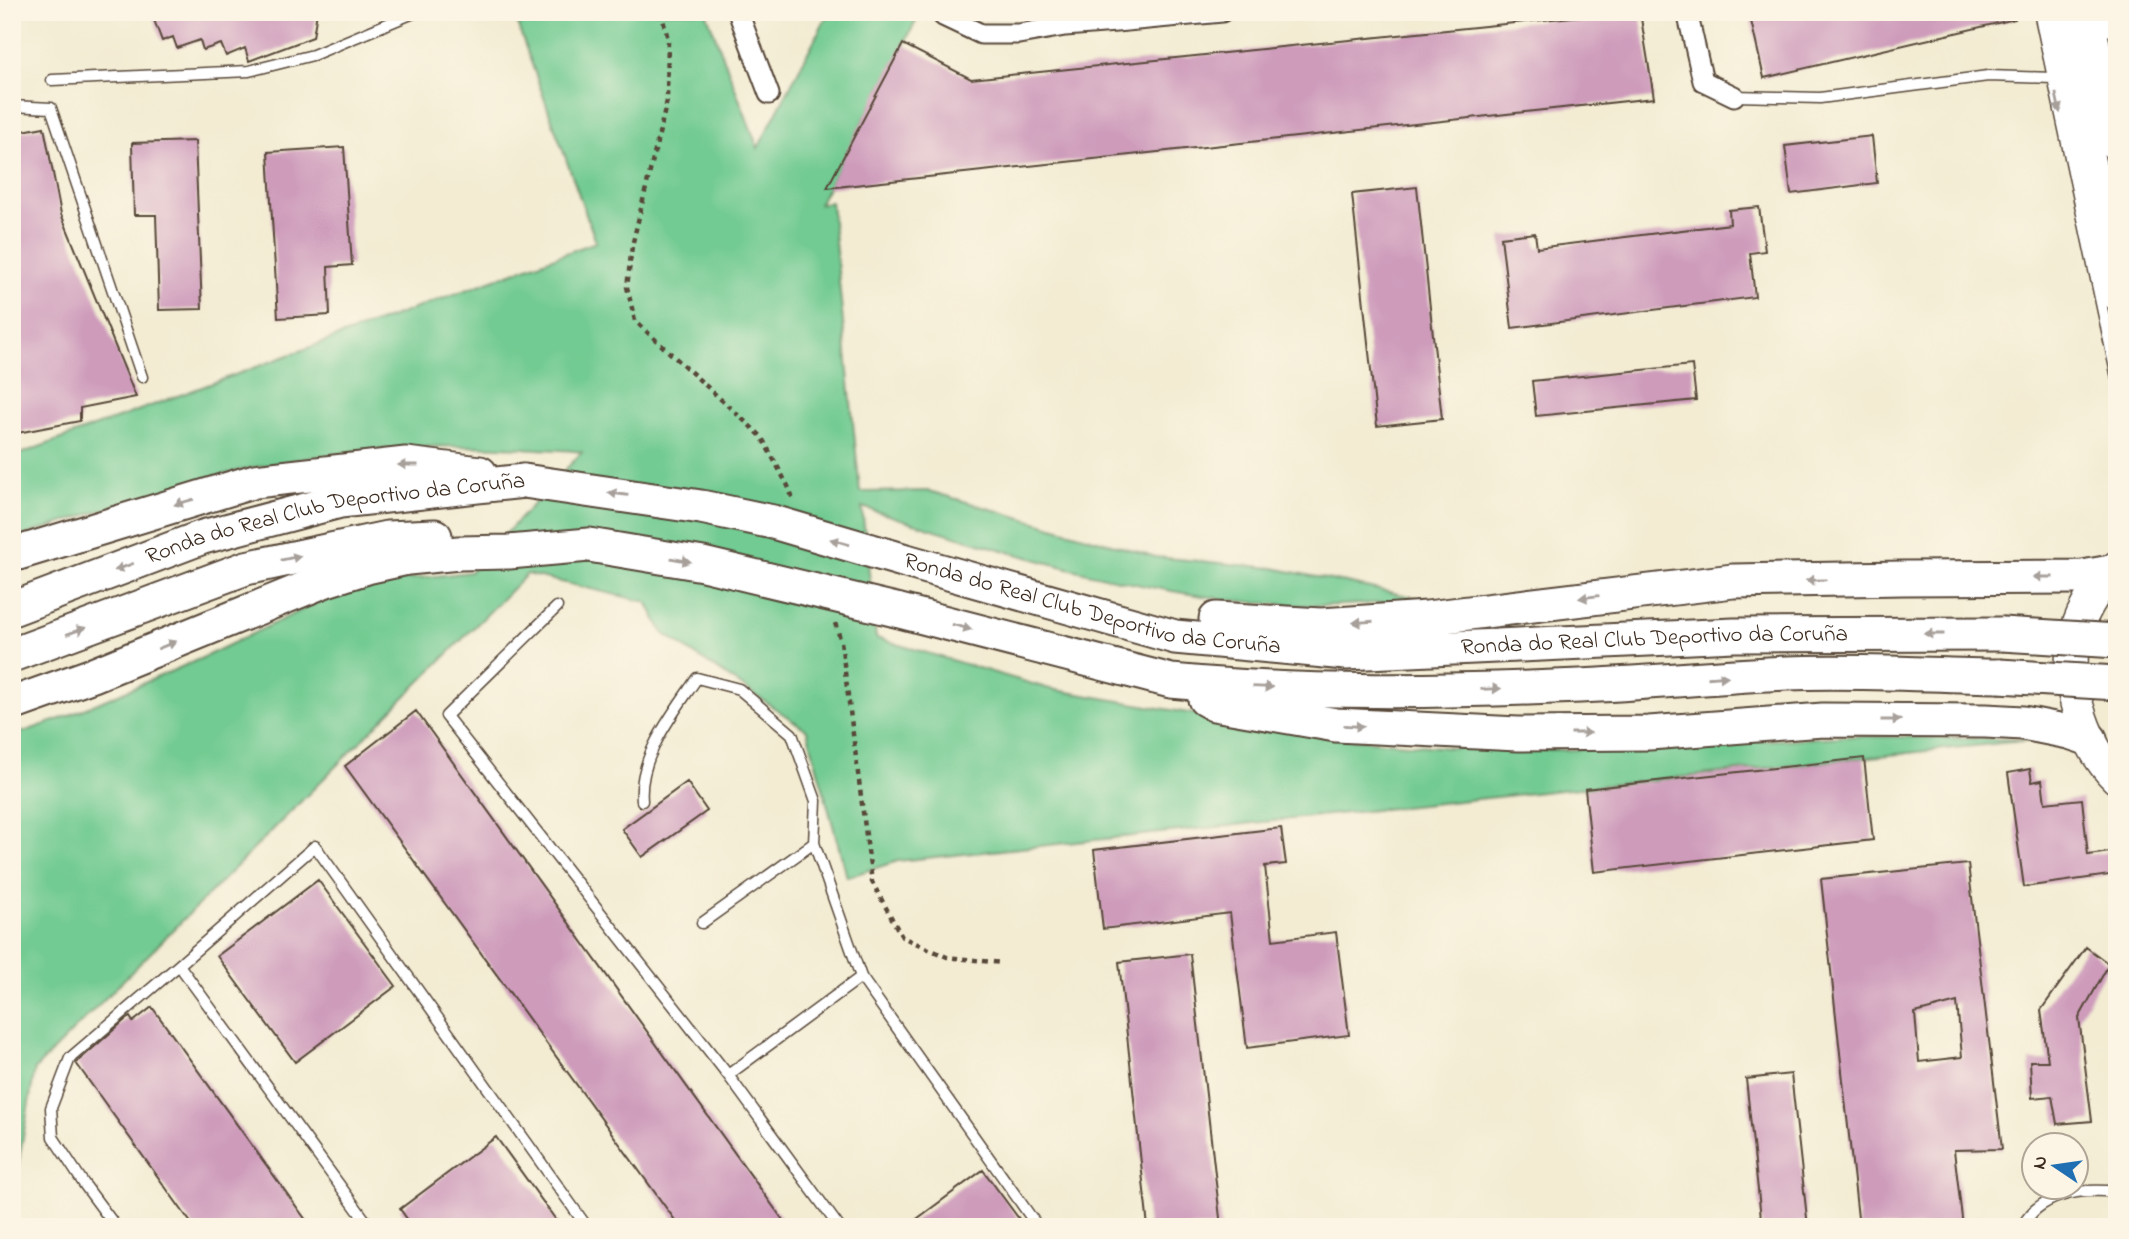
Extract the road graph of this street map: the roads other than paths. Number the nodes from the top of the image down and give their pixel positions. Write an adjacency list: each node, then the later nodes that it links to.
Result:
1 (416, 12): 13 (lane)
2 (738, 12): 14 (street)
3 (1222, 12): 10 (street)
4 (1687, 12): 15 (street)
5 (2039, 12): 12 (lane)
6 (2057, 12): 18 (main road)
7 (2086, 12): 17 (main road)
8 (2115, 12): 11 (main road)
9 (943, 16): 10 (street)
10 (1115, 17)
11 (2117, 22)
12 (2053, 78): 15 (lane); 20 (lane, one-way to 20)
13 (52, 80)
14 (768, 94)
15 (1734, 96)
16 (12, 106): 19 (lane)
17 (2117, 145)
18 (2117, 294)
19 (142, 377)
20 (2117, 378)
21 (524, 481): 22 (highway, one-way to 22); 28 (highway, Ronda do Real Club Deportivo da Coruña, one-way to 21, bridge); 29 (highway, Ronda do Real Club Deportivo da Coruña, one-way to 29)
22 (114, 523): 24 (highway); 25 (highway)
23 (589, 545): 31 (highway, Ronda do Real Club Deportivo da Coruña, one-way to 23); 32 (highway, one-way to 23); 33 (highway, Ronda do Real Club Deportivo da Coruña, one-way to 33, bridge)
24 (12, 555)
25 (12, 565)
26 (2114, 570): 28 (highway, one-way to 28); 37 (main road)
27 (557, 607): 44 (lane)
28 (1067, 607): 30 (highway, Ronda do Real Club Deportivo da Coruña, one-way to 28, bridge)
29 (12, 609)
30 (2117, 641)
31 (12, 655)
32 (93, 675): 35 (highway); 36 (highway)
33 (1171, 681): 34 (highway, Ronda do Real Club Deportivo da Coruña, one-way to 34, bridge); 37 (highway, one-way to 37)
34 (2117, 683)
35 (12, 704)
36 (12, 725)
37 (2090, 739): 38 (main road)
38 (2117, 778)
39 (642, 801): 40 (lane)
40 (814, 843): 41 (lane); 43 (lane)
41 (702, 923)
42 (179, 965): 46 (lane); 47 (lane); 48 (lane)
43 (861, 977): 44 (lane); 50 (lane)
44 (728, 1075): 49 (lane)
45 (2117, 1192): 51 (lane)
46 (116, 1227)
47 (370, 1227)
48 (586, 1227)
49 (839, 1227)
50 (1038, 1227)
51 (2021, 1227)

